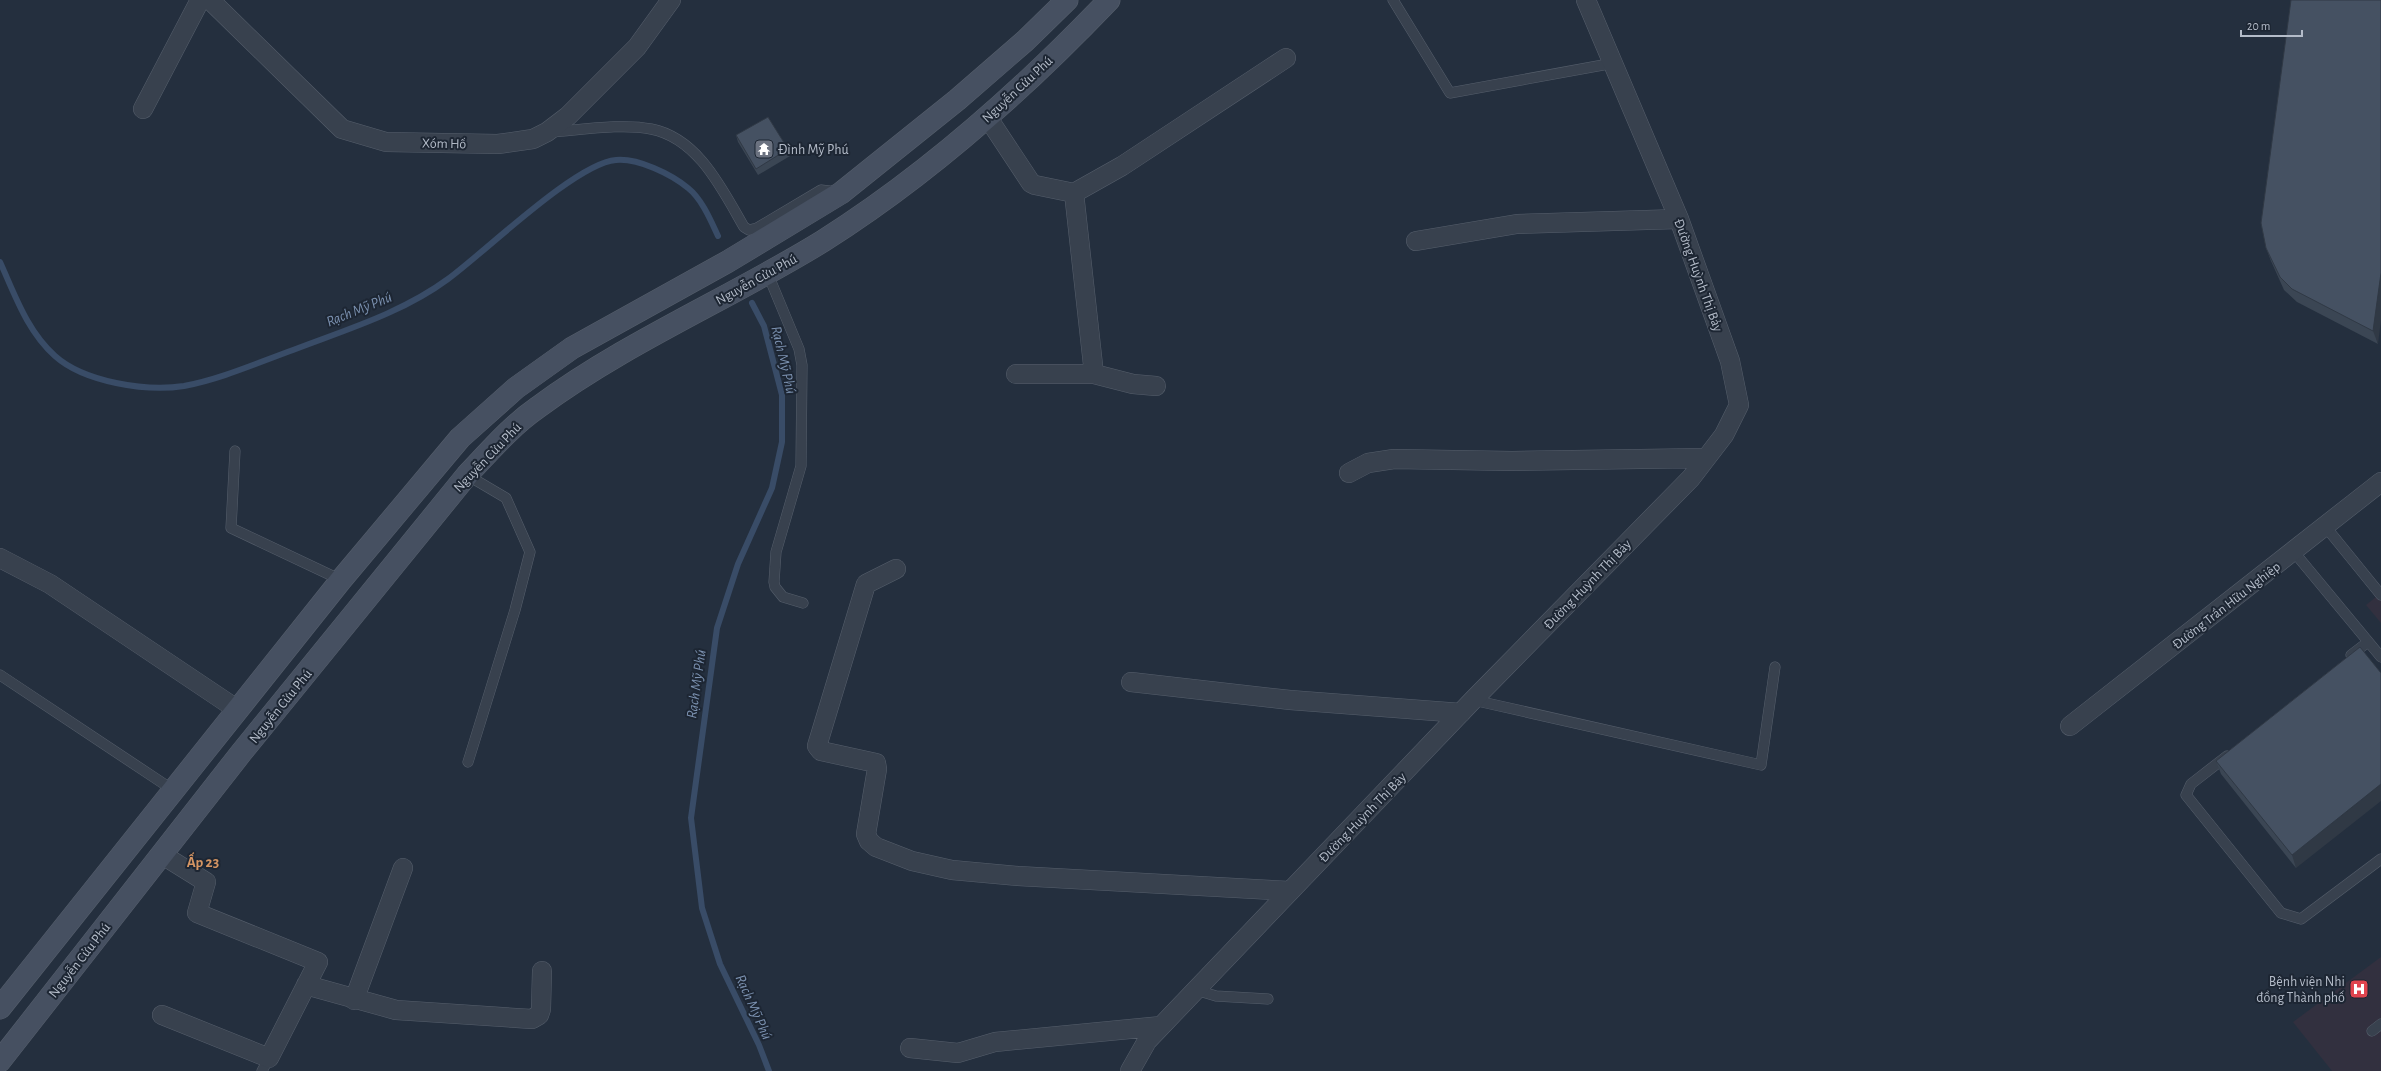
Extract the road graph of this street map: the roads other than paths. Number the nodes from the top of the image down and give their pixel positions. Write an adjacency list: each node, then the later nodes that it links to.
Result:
1 (200, 0): 10 (street)
2 (210, 0): 12 (street, Xóm Hố)
3 (671, 0): 12 (street, Xóm Hố)
4 (1067, 0): 13 (main road, Nguyễn Cửu Phú)
5 (1109, 0): 11 (main road, Nguyễn Cửu Phú)
6 (1393, 0): 9 (lane)
7 (1586, 0): 9 (street, Đường Huỳnh Thị Bảy)
8 (1286, 58): 14 (street)
9 (1614, 63): 15 (street, Đường Huỳnh Thị Bảy)
10 (143, 109)
11 (988, 118): 14 (street); 17 (main road, Nguyễn Cửu Phú)
12 (547, 132): 13 (lane)
13 (842, 192): 30 (main road, Nguyễn Cửu Phú)
14 (1074, 193): 19 (street)
15 (1678, 219): 16 (street); 22 (street, Đường Huỳnh Thị Bảy)
16 (1416, 241)
17 (767, 272): 24 (main road, Nguyễn Cửu Phú); 32 (lane)
18 (1016, 374): 19 (street)
19 (1094, 374): 20 (street)
20 (1156, 386)
21 (235, 451): 30 (lane)
22 (1706, 458): 23 (street); 39 (street, Đường Huỳnh Thị Bảy)
23 (1349, 474)
24 (467, 475): 43 (lane); 45 (main road, Nguyễn Cửu Phú)
25 (2381, 482): 26 (street, Đường Trần Hữu Nghiệp)
26 (2325, 526): 27 (street, Đường Trần Hữu Nghiệp); 31 (lane)
27 (2294, 552): 33 (lane); 41 (street, Đường Trần Hữu Nghiệp)
28 (0, 558): 40 (street)
29 (896, 570): 48 (street)
30 (341, 580): 40 (main road, Nguyễn Cửu Phú)
31 (2381, 595)
32 (802, 603)
33 (2368, 642): 34 (lane); 35 (lane)
34 (2381, 657)
35 (2344, 661)
36 (1775, 667): 39 (lane)
37 (0, 675): 44 (lane)
38 (1131, 682): 39 (street)
39 (1467, 707): 48 (street, Đường Huỳnh Thị Bảy)
40 (238, 710): 44 (main road, Nguyễn Cửu Phú)
41 (2070, 726)
42 (2234, 750): 46 (lane)
43 (468, 762)
44 (173, 790): 54 (main road, Nguyễn Cửu Phú)
45 (161, 854): 50 (street); 60 (main road, Nguyễn Cửu Phú)
46 (2381, 859)
47 (403, 868): 53 (street)
48 (1290, 891): 51 (street, Đường Huỳnh Thị Bảy)
49 (542, 971): 53 (street)
50 (306, 985): 53 (street); 61 (street)
51 (1196, 990): 52 (lane); 57 (street, Đường Huỳnh Thị Bảy)
52 (1268, 999)
53 (354, 1000)
54 (0, 1008)
55 (162, 1015): 61 (street)
56 (2381, 1024): 58 (lane)
57 (1161, 1026): 59 (street); 62 (street, Đường Huỳnh Thị Bảy)
58 (2372, 1031)
59 (910, 1048)
60 (0, 1061)
61 (265, 1064)
62 (1130, 1071)

